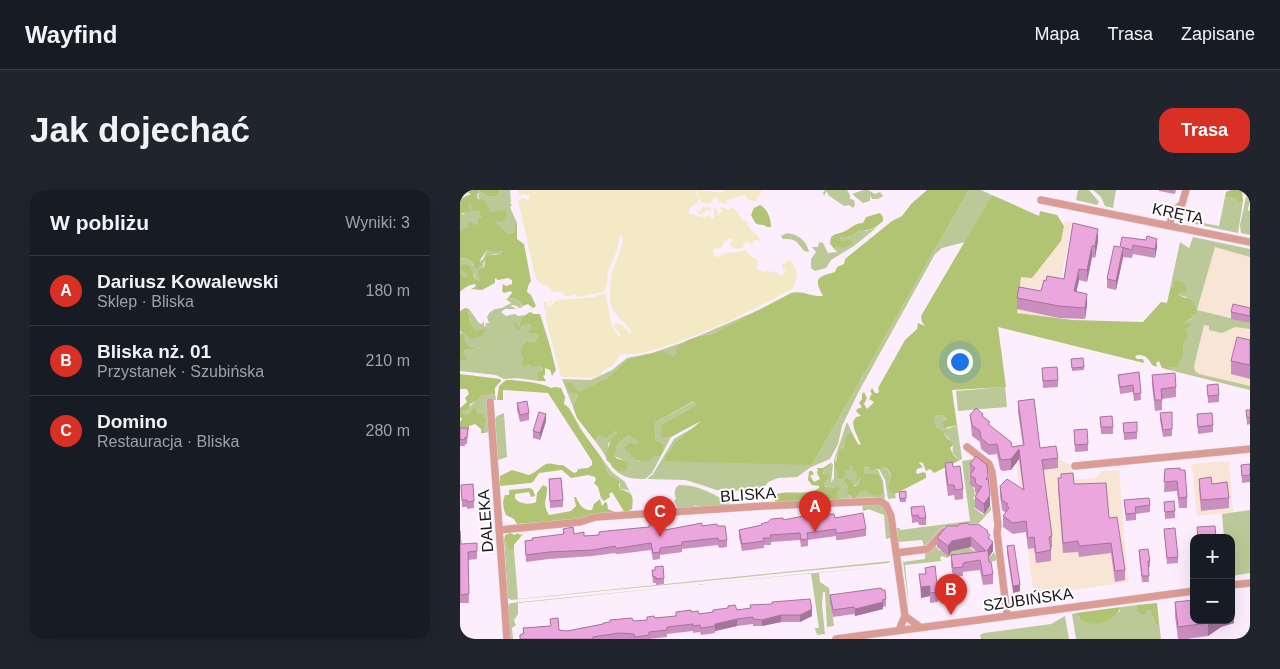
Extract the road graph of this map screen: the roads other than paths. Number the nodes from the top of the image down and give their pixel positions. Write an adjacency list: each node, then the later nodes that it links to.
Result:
1 (1186, 190): 3 (street)
2 (1041, 200): 3 (street, KRĘTA)
3 (1170, 225): 4 (street, KRĘTA)
4 (1250, 242)
5 (490, 402): 9 (street, DALEKA)
6 (967, 447): 12 (street)
7 (1250, 449): 8 (street)
8 (1076, 466)
9 (499, 530): 13 (street, BLISKA); 21 (street, DALEKA)
10 (946, 530): 13 (street)
11 (991, 536): 12 (street)
12 (998, 540): 17 (street)
13 (896, 553): 18 (street, BLISKA)
14 (1250, 583): 15 (street)
15 (1235, 585)
16 (1190, 591): 17 (street, SZUBIŃSKA)
17 (1007, 615): 19 (street, SZUBIŃSKA)
18 (905, 616): 19 (street); 20 (street)
19 (920, 627): 20 (street, SZUBIŃSKA)
20 (899, 630): 22 (street, SZUBIŃSKA)
21 (506, 639)
22 (836, 639)

